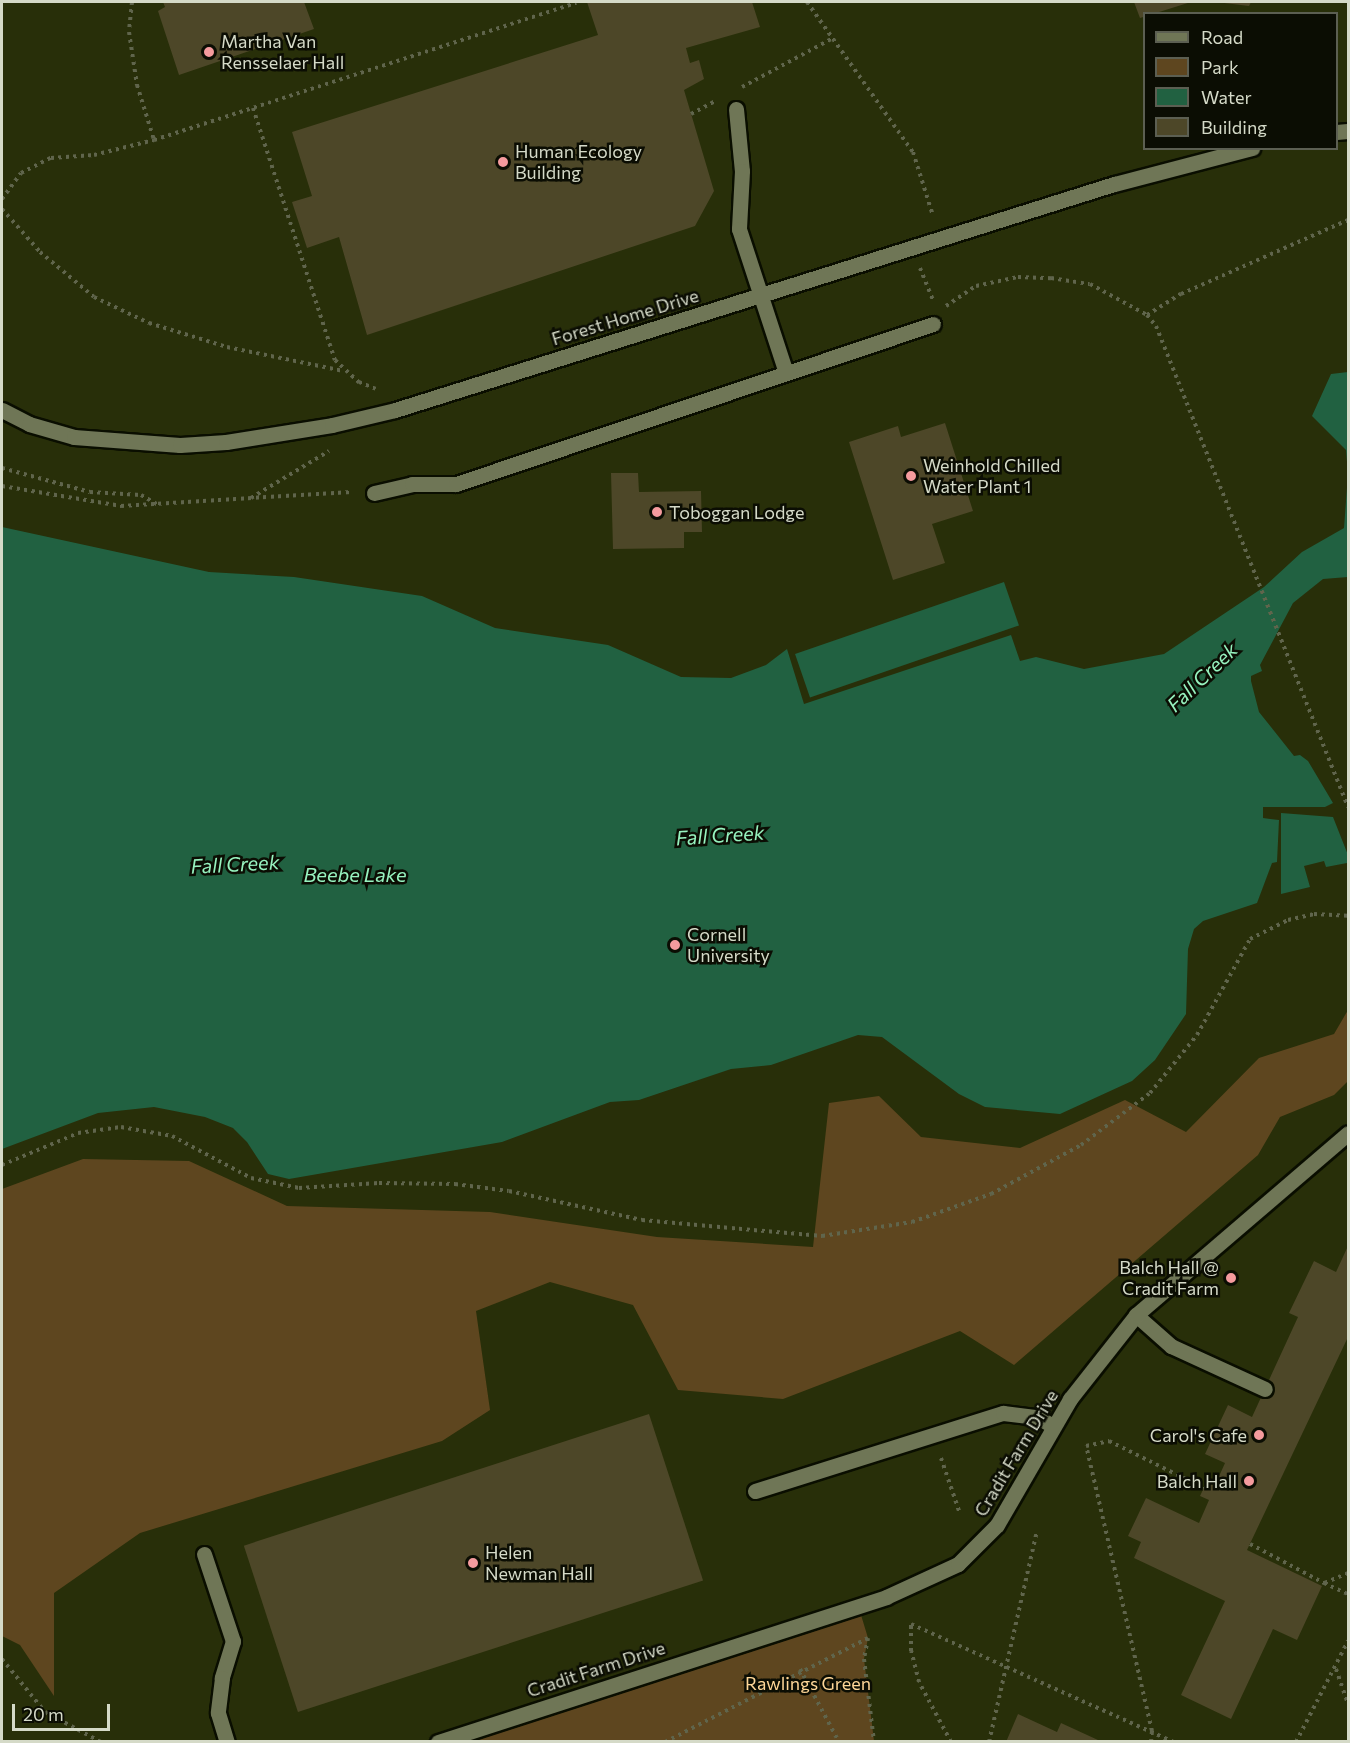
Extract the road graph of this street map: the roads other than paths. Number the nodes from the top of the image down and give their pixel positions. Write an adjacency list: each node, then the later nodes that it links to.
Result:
1 (736, 109): 3 (street)
2 (1244, 150): 3 (street, Forest Home Drive)
3 (761, 296): 5 (street); 6 (street, Forest Home Drive)
4 (933, 324): 5 (street)
5 (786, 373): 7 (street)
6 (2, 410)
7 (374, 492)
8 (1348, 1133): 9 (street, Cradit Farm Drive)
9 (1136, 1315): 10 (street); 11 (street, Cradit Farm Drive)
10 (1265, 1389)
11 (1053, 1426): 12 (street); 15 (street, Cradit Farm Drive)
12 (755, 1491)
13 (204, 1554): 14 (street)
14 (227, 1742)
15 (438, 1742)

